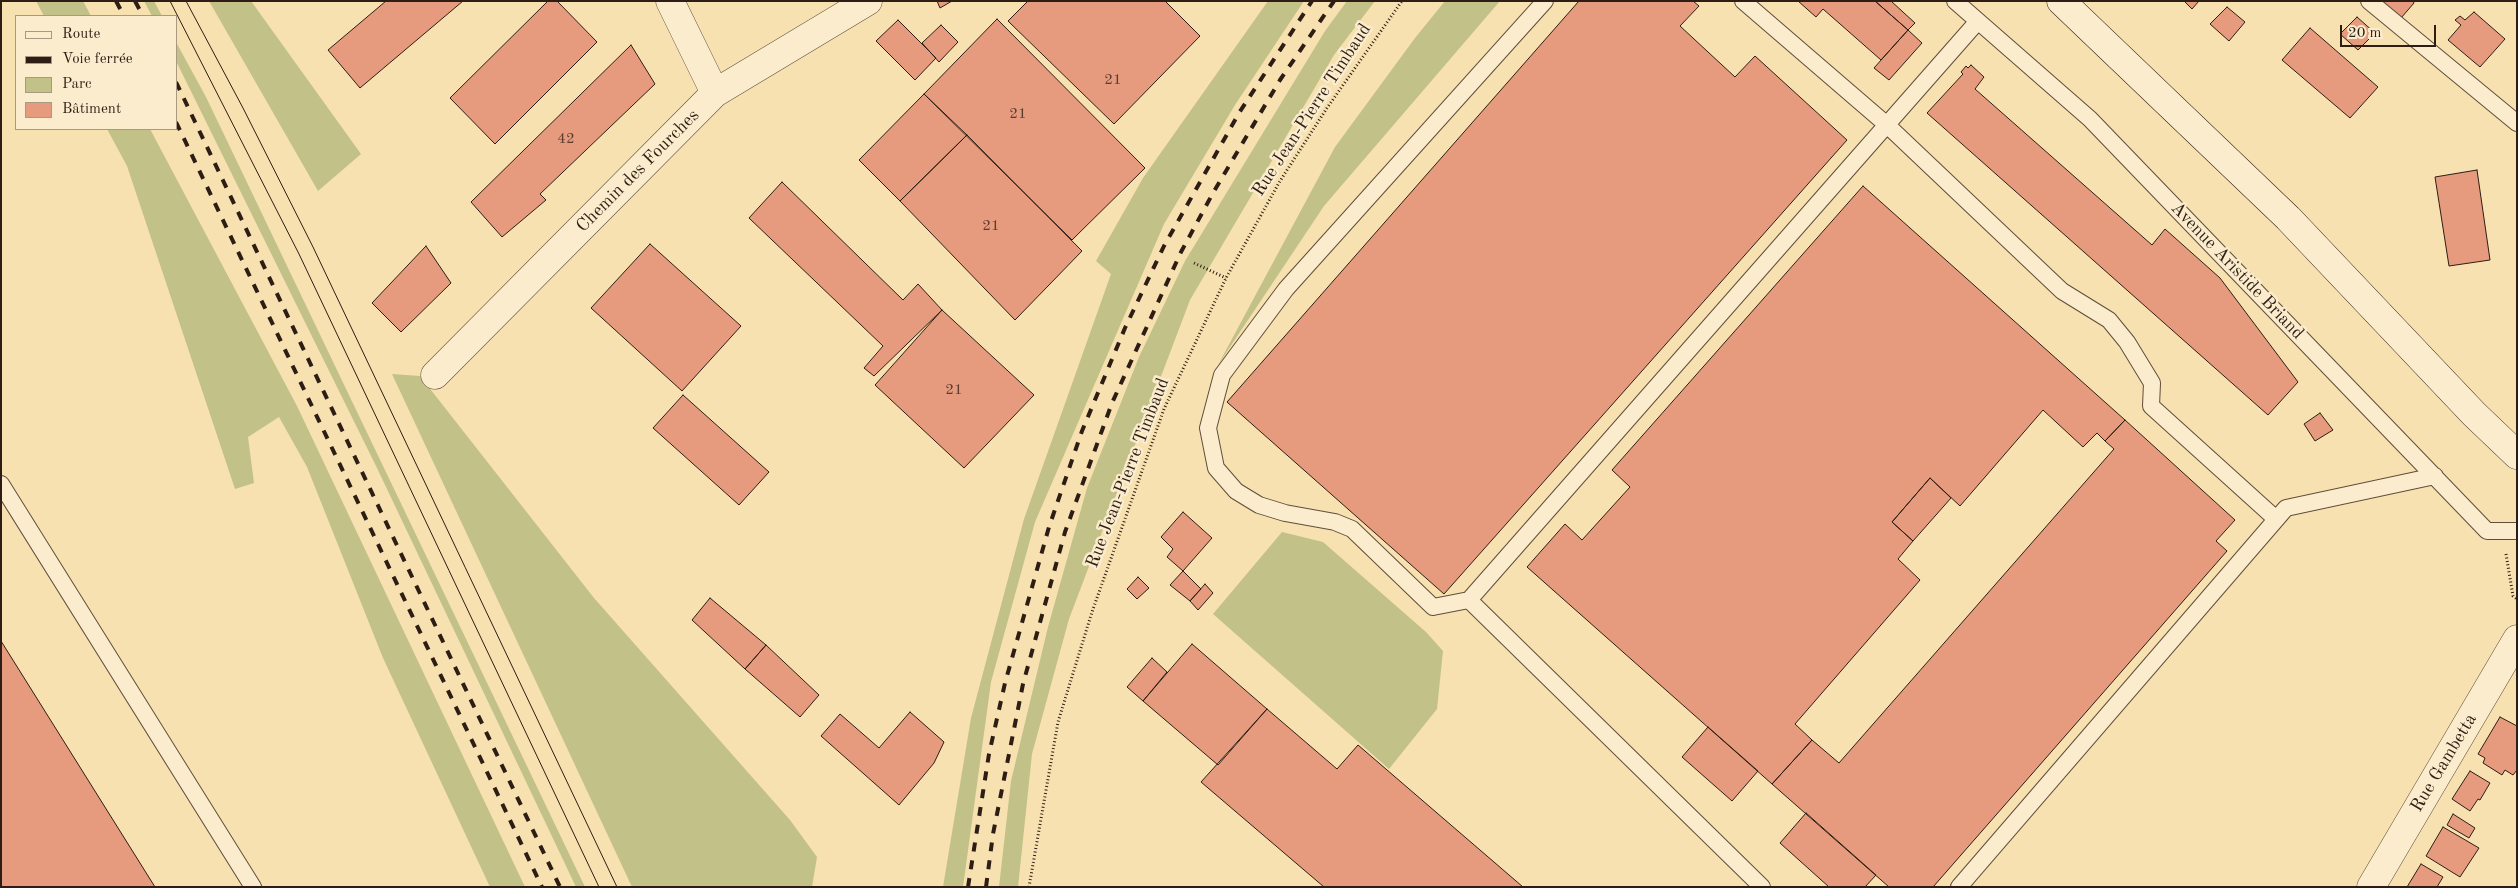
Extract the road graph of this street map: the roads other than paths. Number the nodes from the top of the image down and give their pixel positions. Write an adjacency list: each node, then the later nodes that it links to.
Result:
1 (670, 1): 9 (street)
2 (868, 1): 9 (street, Chemin des Fourches)
3 (1545, 1): 18 (lane)
4 (1743, 1): 11 (lane)
5 (1955, 1): 8 (lane, Avenue Aristide Briand)
6 (2061, 1): 13 (street)
7 (2369, 1): 10 (lane)
8 (1978, 21): 11 (lane); 14 (lane, Avenue Aristide Briand)
9 (715, 93): 12 (street, Chemin des Fourches)
10 (2517, 123)
11 (1887, 125): 16 (lane); 18 (lane)
12 (435, 375)
13 (2517, 455)
14 (2435, 476): 16 (lane); 17 (lane, Avenue Aristide Briand)
15 (1, 484): 20 (lane)
16 (2276, 519): 22 (lane)
17 (2509, 531)
18 (1469, 600): 21 (lane)
19 (2517, 639): 23 (street, Rue Gambetta)
20 (253, 887)
21 (1762, 887)
22 (1959, 887)
23 (2371, 887)

